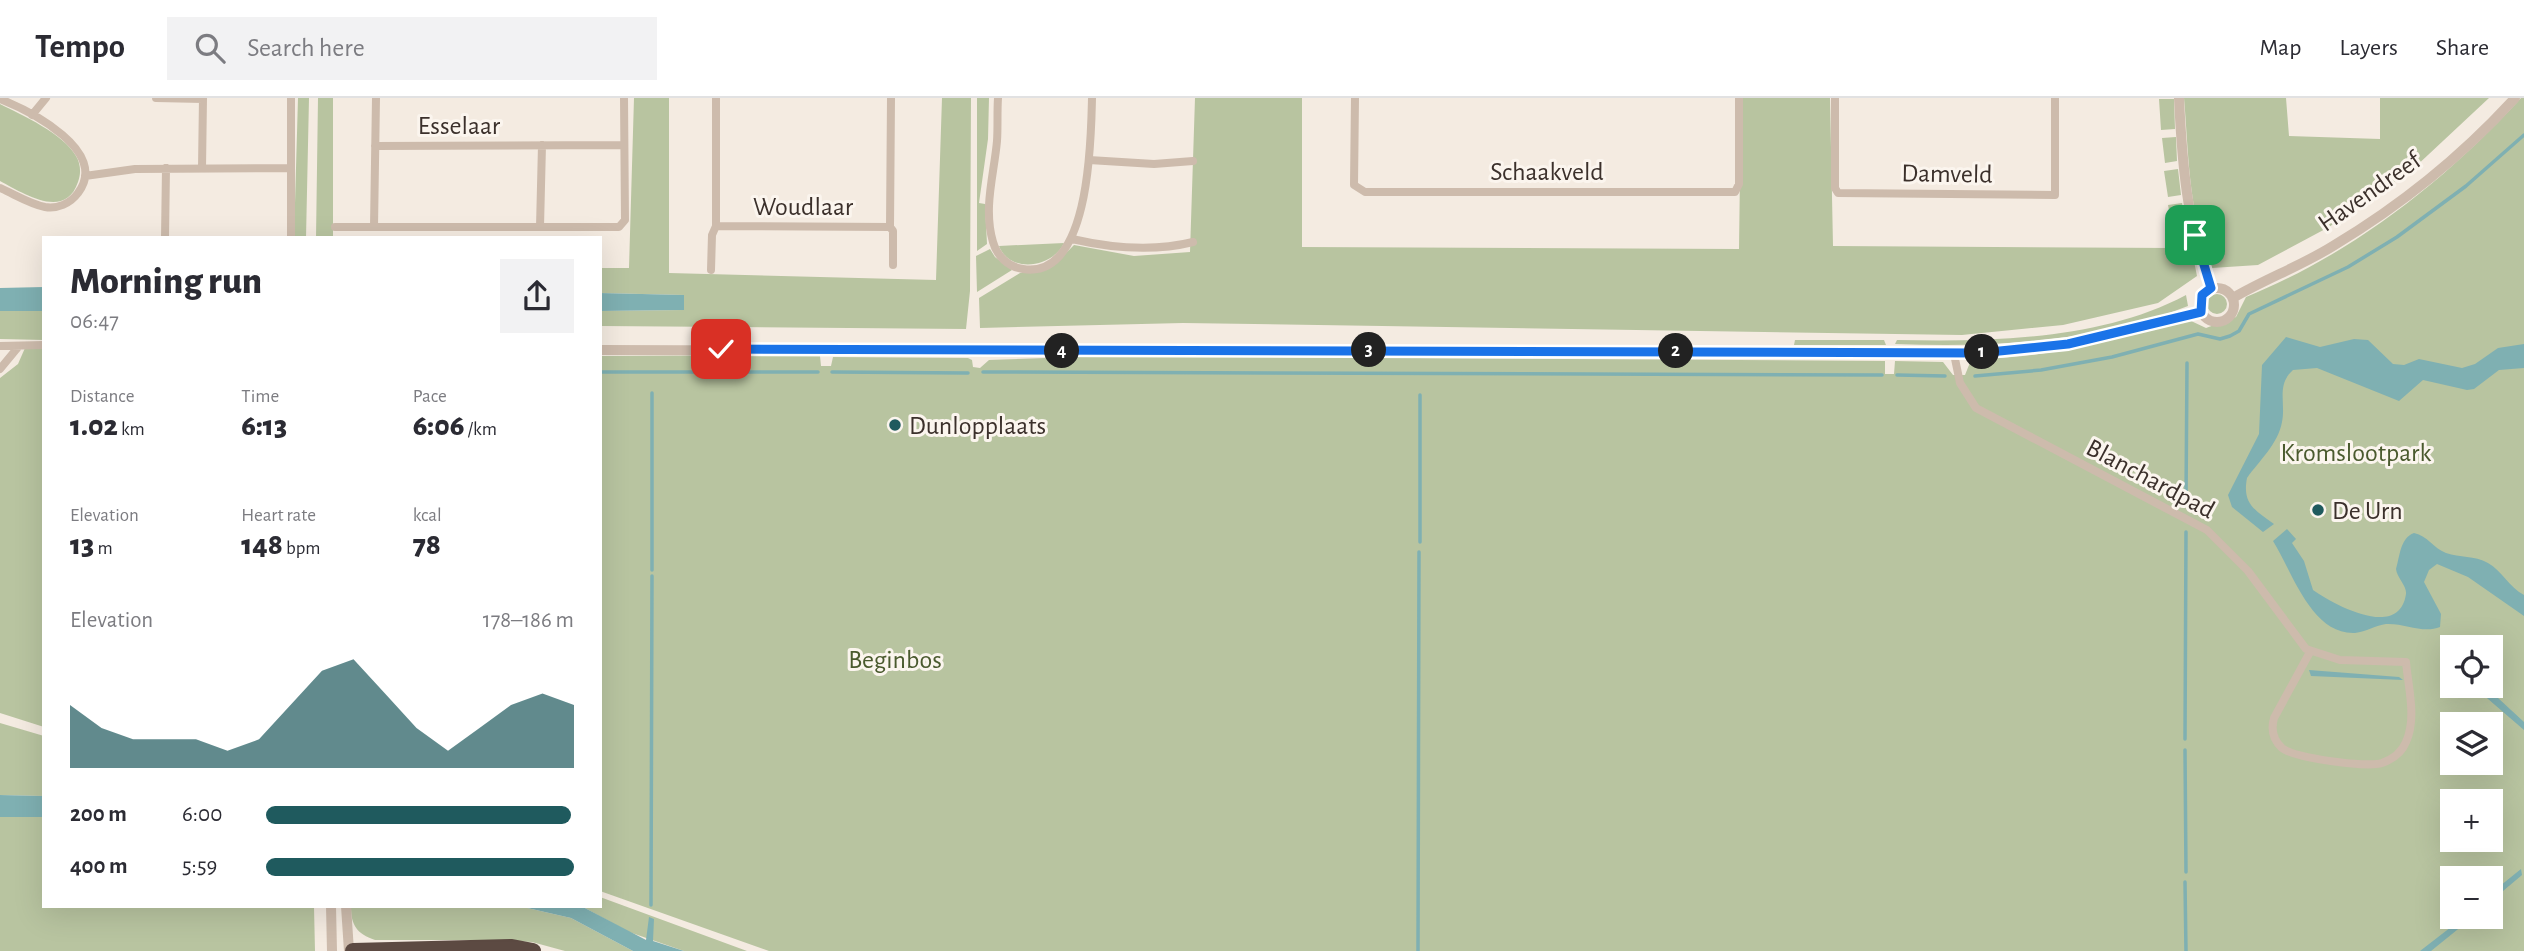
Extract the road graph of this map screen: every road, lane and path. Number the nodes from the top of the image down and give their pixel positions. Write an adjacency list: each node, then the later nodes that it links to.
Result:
1 (46, 98): 18 (street)
2 (156, 98): 3 (street)
3 (203, 98): 25 (street)
4 (290, 98): 26 (street)
5 (376, 98): 21 (street)
6 (624, 98): 20 (street)
7 (716, 98): 30 (street, Woudlaar)
8 (891, 98): 33 (street, Woudlaar)
9 (998, 98): 36 (street)
10 (1092, 98): 22 (street)
11 (1355, 98): 12 (street, Schaakveld)
12 (1739, 98)
13 (1835, 98): 14 (street, Damveld)
14 (2054, 98)
15 (2179, 98): 40 (street)
16 (2515, 98): 41 (street, Havendreef)
17 (0, 99): 18 (street)
18 (32, 114): 27 (street)
19 (542, 145): 20 (street, Esselaar); 21 (street, Esselaar); 29 (street)
20 (624, 145): 29 (street)
21 (375, 146): 32 (street)
22 (1089, 160): 23 (street); 36 (street)
23 (1193, 161)
24 (166, 168): 25 (street); 27 (street); 34 (street)
25 (202, 168): 26 (street)
26 (290, 169): 35 (street)
27 (85, 176): 28 (street)
28 (0, 188)
29 (540, 226): 32 (street)
30 (716, 226): 33 (street, Woudlaar); 39 (street, Woudlaar)
31 (335, 227): 32 (street)
32 (374, 227)
33 (890, 227): 38 (street, Woudlaar)
34 (165, 236)
35 (290, 236)
36 (1072, 239): 37 (street)
37 (1193, 242)
38 (893, 265)
39 (711, 270)
40 (2211, 288): 41 (street); 42 (street)
41 (2233, 298): 42 (street)
42 (2201, 312): 47 (street)
43 (42, 345): 45 (street)
44 (0, 346): 45 (street)
45 (19, 346): 48 (street)
46 (602, 350): 47 (street)
47 (1954, 354): 49 (street, Blanchardpad)
48 (0, 369)
49 (2310, 652): 49 (street)
50 (331, 908): 52 (street)
51 (346, 908): 53 (street)
52 (332, 951)
53 (351, 951): 54 (highway)
54 (533, 951)

